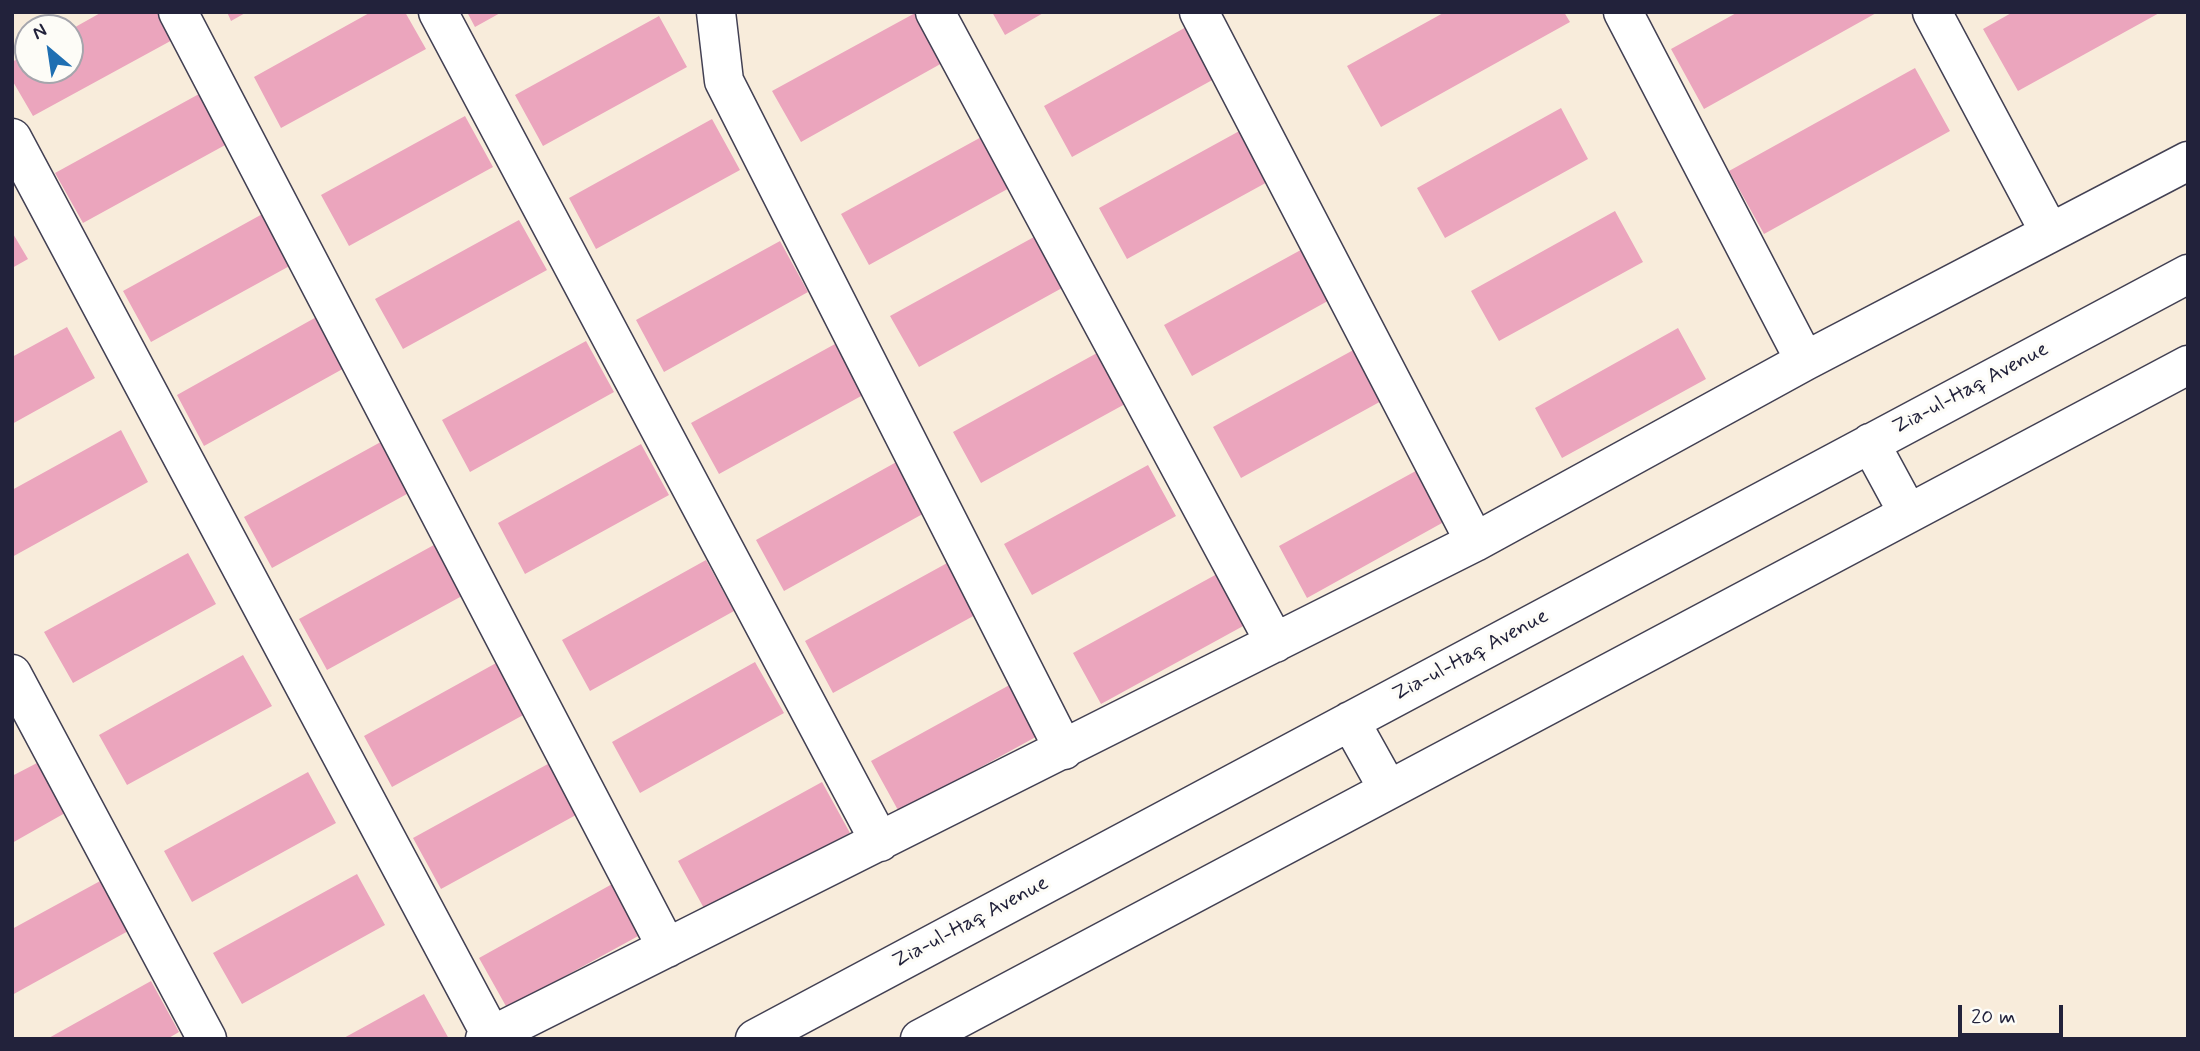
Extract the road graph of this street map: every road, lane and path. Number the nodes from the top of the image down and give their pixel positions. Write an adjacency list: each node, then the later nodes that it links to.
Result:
1 (178, 12): 23 (street)
2 (438, 12): 22 (street)
3 (716, 12): 20 (street)
4 (935, 12): 17 (street)
5 (1199, 12): 16 (street)
6 (1623, 12): 12 (street)
7 (1933, 12): 10 (street)
8 (12, 138): 24 (street)
9 (2188, 161): 10 (street)
10 (2050, 233): 12 (street)
11 (2188, 274): 14 (street, Zia-ul-Haq Avenue)
12 (1805, 361): 16 (street)
13 (2188, 365): 15 (street)
14 (1870, 443): 15 (street); 19 (street, Zia-ul-Haq Avenue)
15 (1908, 513): 21 (street)
16 (1475, 542): 17 (street)
17 (1275, 643): 20 (street)
18 (12, 674): 25 (street)
19 (1350, 721): 21 (street); 26 (street, Zia-ul-Haq Avenue)
20 (1064, 750): 22 (street)
21 (1388, 789): 27 (street)
22 (880, 842): 23 (street)
23 (667, 948): 24 (street)
24 (488, 1037)
25 (207, 1039)
26 (755, 1039)
27 (920, 1039)

